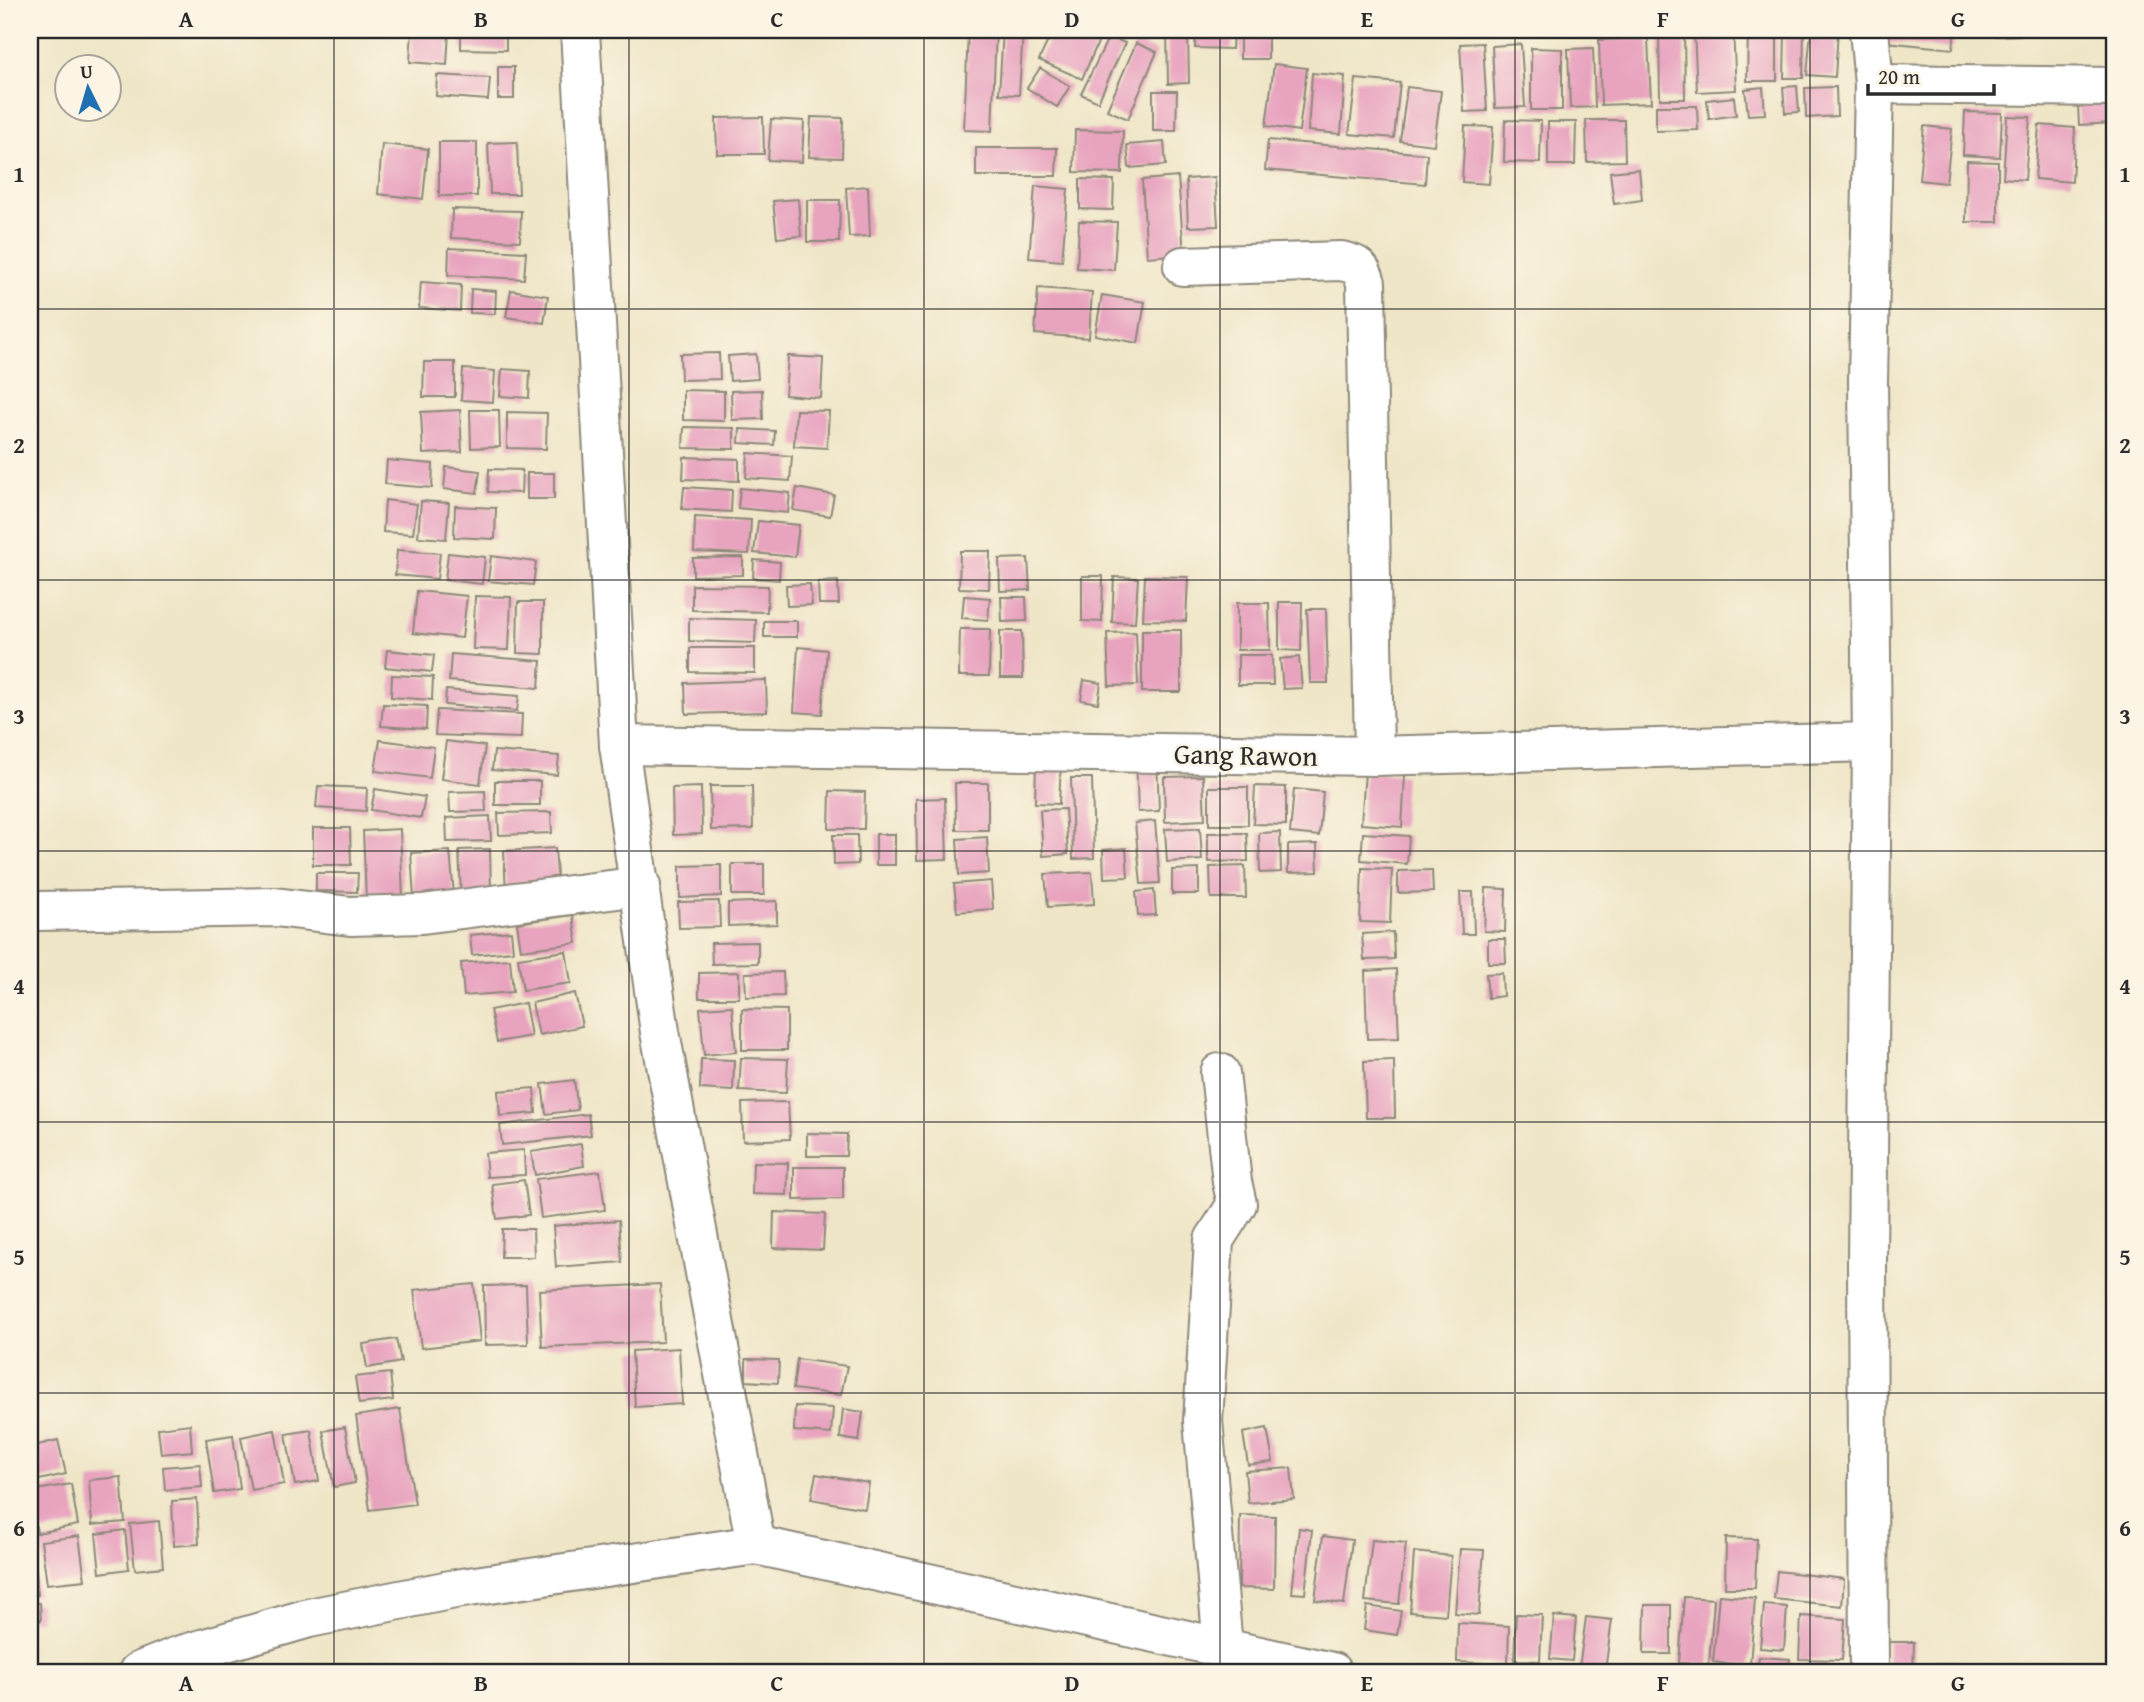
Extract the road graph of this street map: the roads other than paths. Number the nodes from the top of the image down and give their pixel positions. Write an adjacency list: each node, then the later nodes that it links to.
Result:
1 (580, 30): 7 (street)
2 (1869, 30): 3 (street)
3 (1874, 84): 4 (street); 6 (street)
4 (2114, 88)
5 (1184, 266): 8 (street)
6 (1872, 742): 8 (street, Gang Rawon); 16 (street)
7 (619, 745): 8 (street, Gang Rawon); 9 (street)
8 (1374, 756)
9 (641, 886): 10 (street); 12 (street)
10 (37, 911)
11 (1220, 1073): 13 (street)
12 (756, 1545): 13 (street); 14 (street)
13 (1223, 1647): 15 (street)
14 (138, 1672)
15 (1332, 1672)
16 (1869, 1672)

